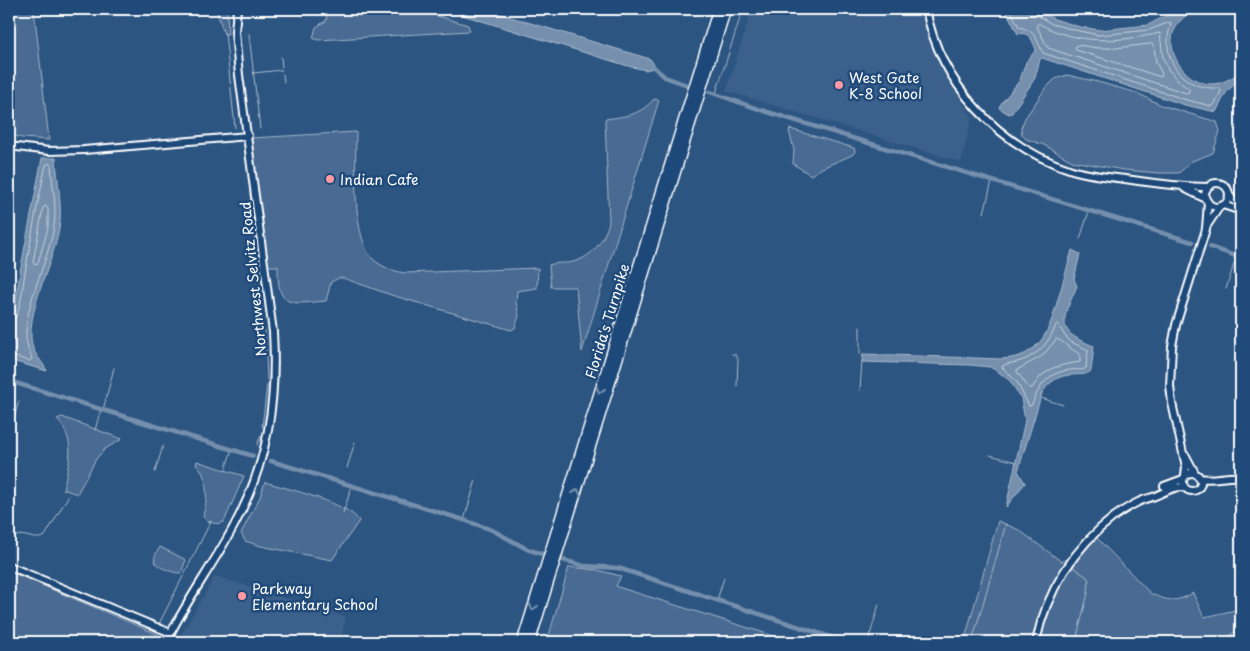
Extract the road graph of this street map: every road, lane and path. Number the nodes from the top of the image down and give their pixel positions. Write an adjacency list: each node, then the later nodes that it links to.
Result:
1 (237, 9): 5 (street, Northwest Selvitz Road)
2 (718, 9): 21 (highway, Florida's Turnpike, one-way to 21)
3 (726, 9): 21 (highway, Florida's Turnpike, one-way to 3)
4 (926, 9): 7 (street)
5 (248, 136): 6 (street); 24 (street, Northwest Selvitz Road)
6 (9, 146)
7 (1178, 186): 8 (street); 10 (street)
8 (1208, 187): 9 (street); 10 (street)
9 (1229, 196): 11 (street); 12 (street)
10 (1207, 200): 11 (street); 13 (street)
11 (1222, 205): 12 (street); 13 (street)
12 (1241, 209)
13 (1206, 228): 14 (street)
14 (1182, 448): 15 (street); 16 (street)
15 (1198, 476): 16 (street); 17 (street); 18 (street)
16 (1184, 477): 19 (street); 20 (street)
17 (1240, 477): 18 (street)
18 (1200, 486): 19 (street)
19 (1184, 487): 20 (street)
20 (1146, 498): 28 (street)
21 (559, 538): 23 (highway, Florida's Turnpike)
22 (9, 566): 24 (street)
23 (547, 574): 26 (highway, Florida's Turnpike, one-way to 26); 27 (highway, Florida's Turnpike)
24 (171, 633): 25 (street, Northwest Selvitz Road)
25 (166, 642)
26 (522, 642)
27 (530, 642)
28 (1036, 642)

